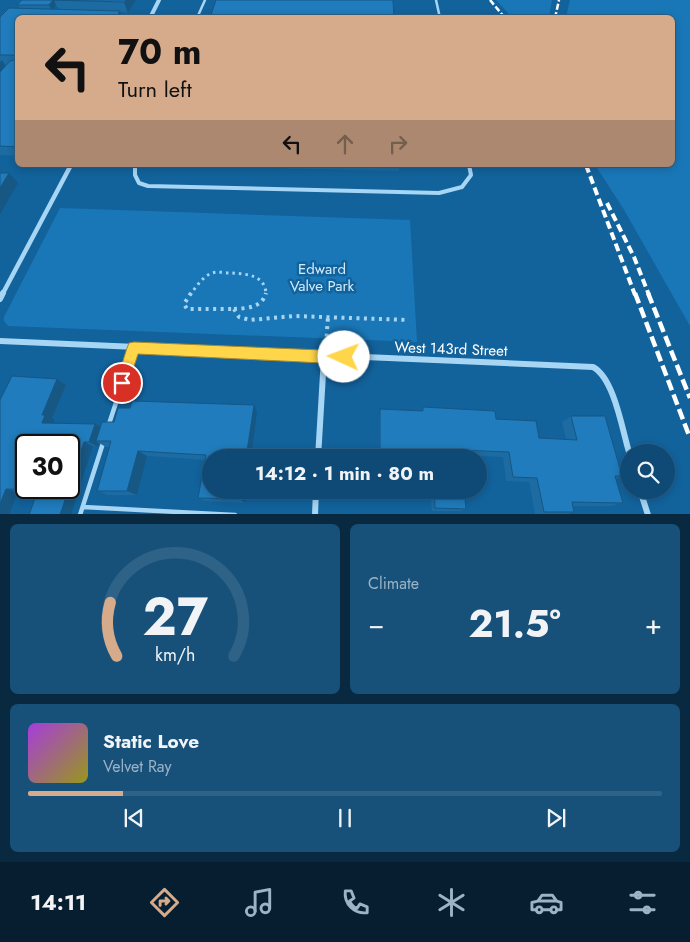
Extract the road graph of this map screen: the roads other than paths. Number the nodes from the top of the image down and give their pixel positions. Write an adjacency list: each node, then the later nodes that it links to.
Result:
1 (159, 0): 4 (street)
2 (205, 0): 5 (lane)
3 (436, 0): 6 (lane)
4 (151, 15)
5 (199, 15)
6 (439, 15)
7 (70, 167): 10 (street)
8 (135, 167): 9 (lane)
9 (469, 167)
10 (0, 298)
11 (0, 341): 12 (street, West 143rd Street)
12 (134, 348): 13 (street, West 143rd Street); 18 (lane)
13 (324, 357): 14 (street, West 143rd Street); 15 (street)
14 (627, 444)
15 (319, 449)
16 (316, 499): 21 (street)
17 (643, 499): 22 (street)
18 (83, 507): 19 (lane); 20 (lane)
19 (80, 514)
20 (236, 514)
21 (315, 514)
22 (648, 514)

